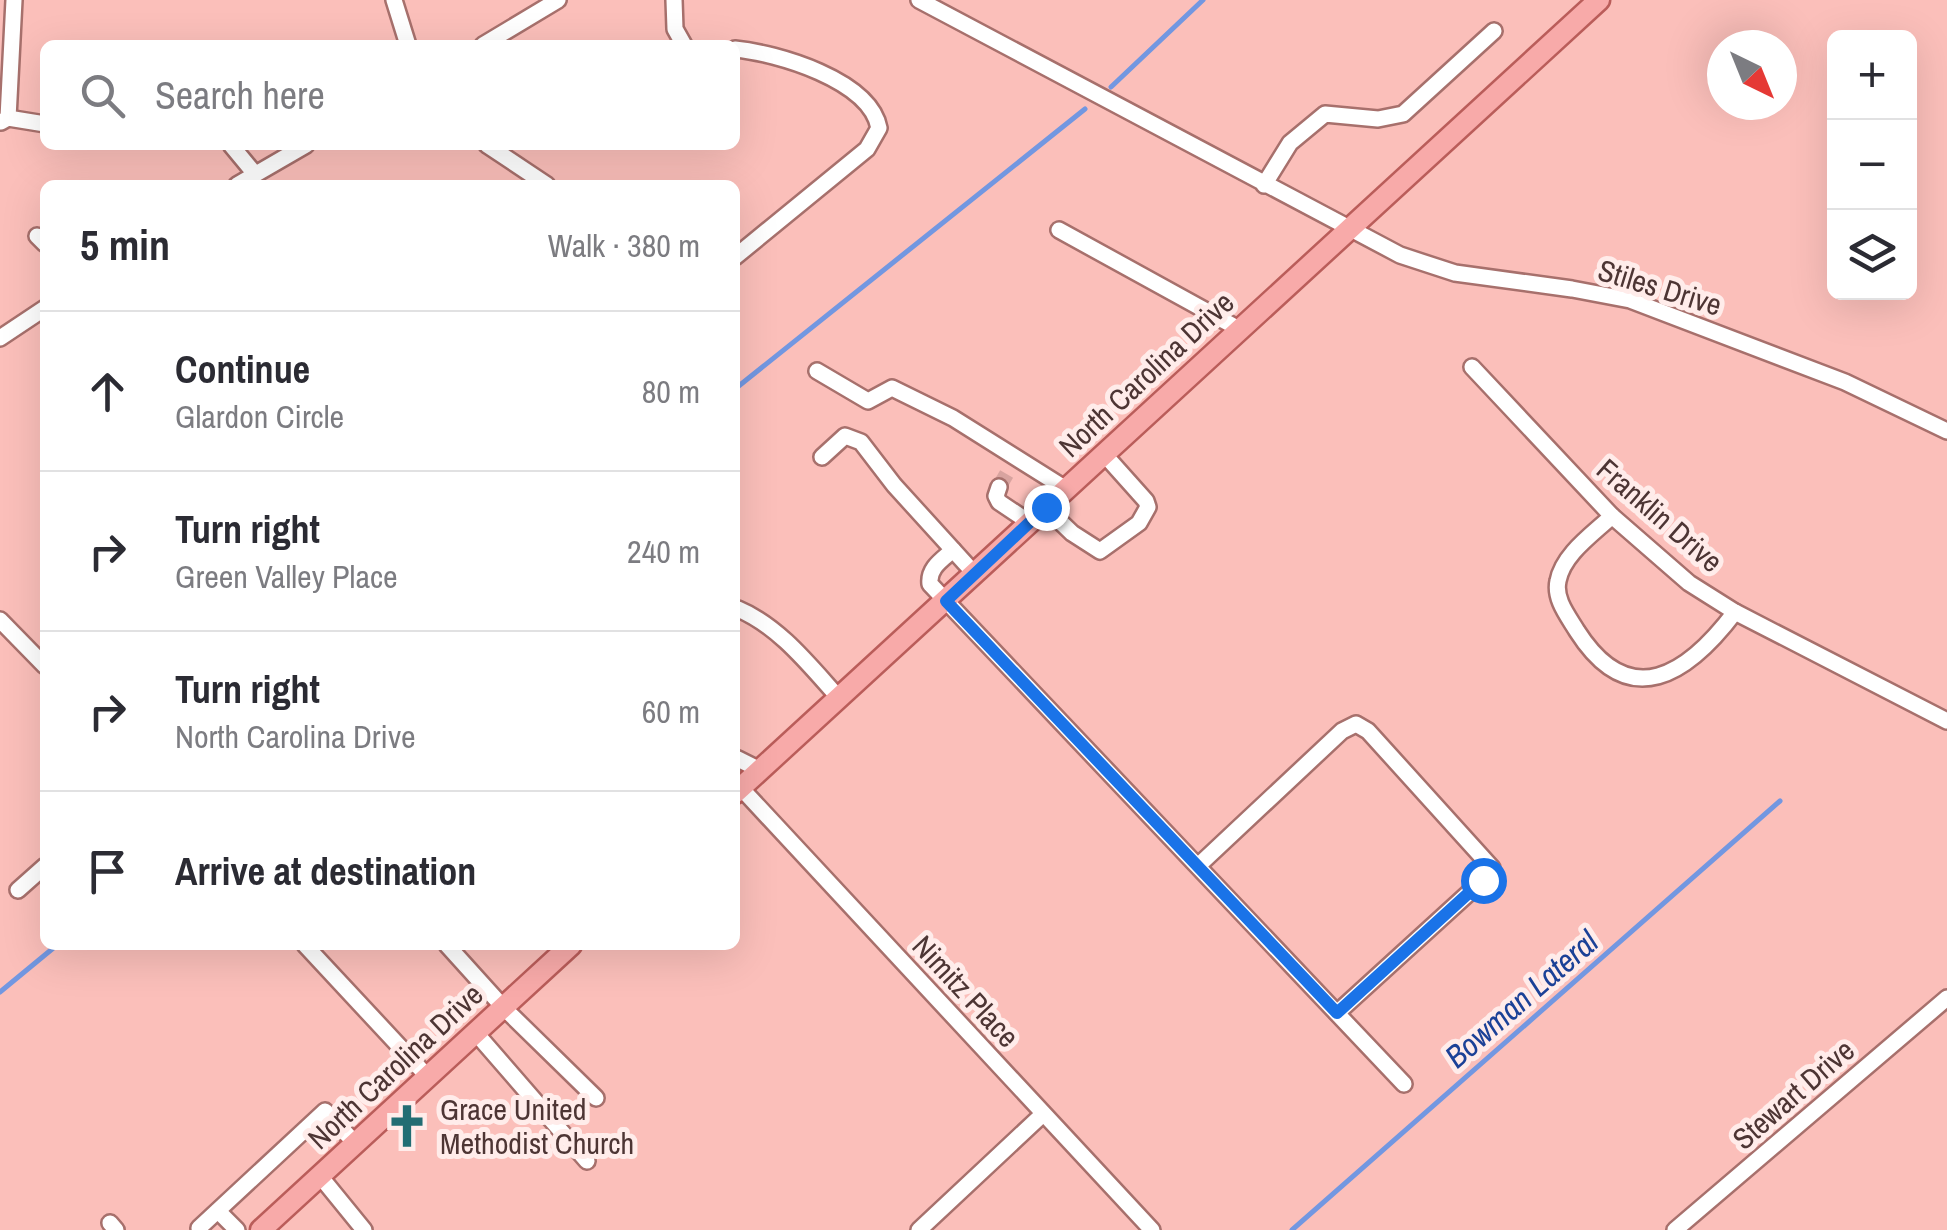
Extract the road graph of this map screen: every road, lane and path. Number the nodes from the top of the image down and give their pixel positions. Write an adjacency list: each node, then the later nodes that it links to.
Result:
1 (14, 0): 12 (street)
2 (394, 0): 8 (street)
3 (558, 0): 9 (street)
4 (674, 0): 10 (street)
5 (919, 0): 20 (street)
6 (1600, 0): 21 (main road, North Carolina Drive)
7 (1494, 31): 20 (street)
8 (406, 40)
9 (491, 40)
10 (681, 40)
11 (740, 51): 23 (street)
12 (4, 120): 13 (street)
13 (40, 124)
14 (235, 150): 17 (street)
15 (297, 150): 17 (street)
16 (494, 150): 19 (street)
17 (255, 174): 18 (street)
18 (245, 180)
19 (540, 180)
20 (1264, 185): 21 (street)
21 (1347, 229): 25 (main road, North Carolina Drive); 29 (street, Stiles Drive)
22 (1059, 230): 25 (street)
23 (740, 253)
24 (40, 311): 26 (street)
25 (1239, 329): 30 (main road, North Carolina Drive)
26 (0, 338)
27 (1472, 367): 35 (street, Franklin Drive)
28 (817, 371): 33 (street)
29 (1947, 431)
30 (1104, 454): 33 (main road, North Carolina Drive); 34 (street)
31 (822, 456): 37 (street)
32 (999, 487): 36 (street)
33 (1066, 489): 34 (main road, North Carolina Drive)
34 (1046, 507): 36 (main road, North Carolina Drive)
35 (1612, 516): 41 (street, Franklin Drive); 41 (street)
36 (1029, 522): 38 (main road, North Carolina Drive)
37 (953, 550): 38 (street); 39 (street)
38 (974, 573): 39 (main road, North Carolina Drive)
39 (946, 601): 44 (main road, North Carolina Drive); 50 (street)
40 (740, 610): 44 (street)
41 (1735, 612): 45 (street, Franklin Drive)
42 (0, 620): 43 (street)
43 (40, 661)
44 (839, 698): 47 (main road, North Carolina Drive)
45 (1947, 721)
46 (740, 761): 47 (street)
47 (760, 770): 48 (main road, North Carolina Drive)
48 (740, 788)
49 (740, 792): 63 (street, Nimitz Place)
50 (1198, 865): 58 (street); 58 (street)
51 (40, 870): 52 (street)
52 (18, 890)
53 (310, 950): 60 (street)
54 (451, 950): 57 (street)
55 (563, 950): 57 (main road, North Carolina Drive)
56 (1947, 998): 74 (street, Stewart Drive)
57 (503, 1007): 59 (main road, North Carolina Drive); 62 (street)
58 (1337, 1013): 61 (street)
59 (475, 1032): 60 (main road, North Carolina Drive); 65 (street)
60 (427, 1076): 64 (main road, North Carolina Drive)
61 (1404, 1084)
62 (596, 1098)
63 (1043, 1114): 72 (street); 73 (street, Nimitz Place)
64 (355, 1144): 66 (main road, North Carolina Drive); 67 (street)
65 (587, 1161)
66 (320, 1176): 70 (main road, North Carolina Drive); 71 (street)
67 (218, 1210): 68 (street); 69 (street)
68 (199, 1228)
69 (237, 1230)
70 (261, 1230)
71 (364, 1230)
72 (919, 1230)
73 (1152, 1230)
74 (1675, 1230)

